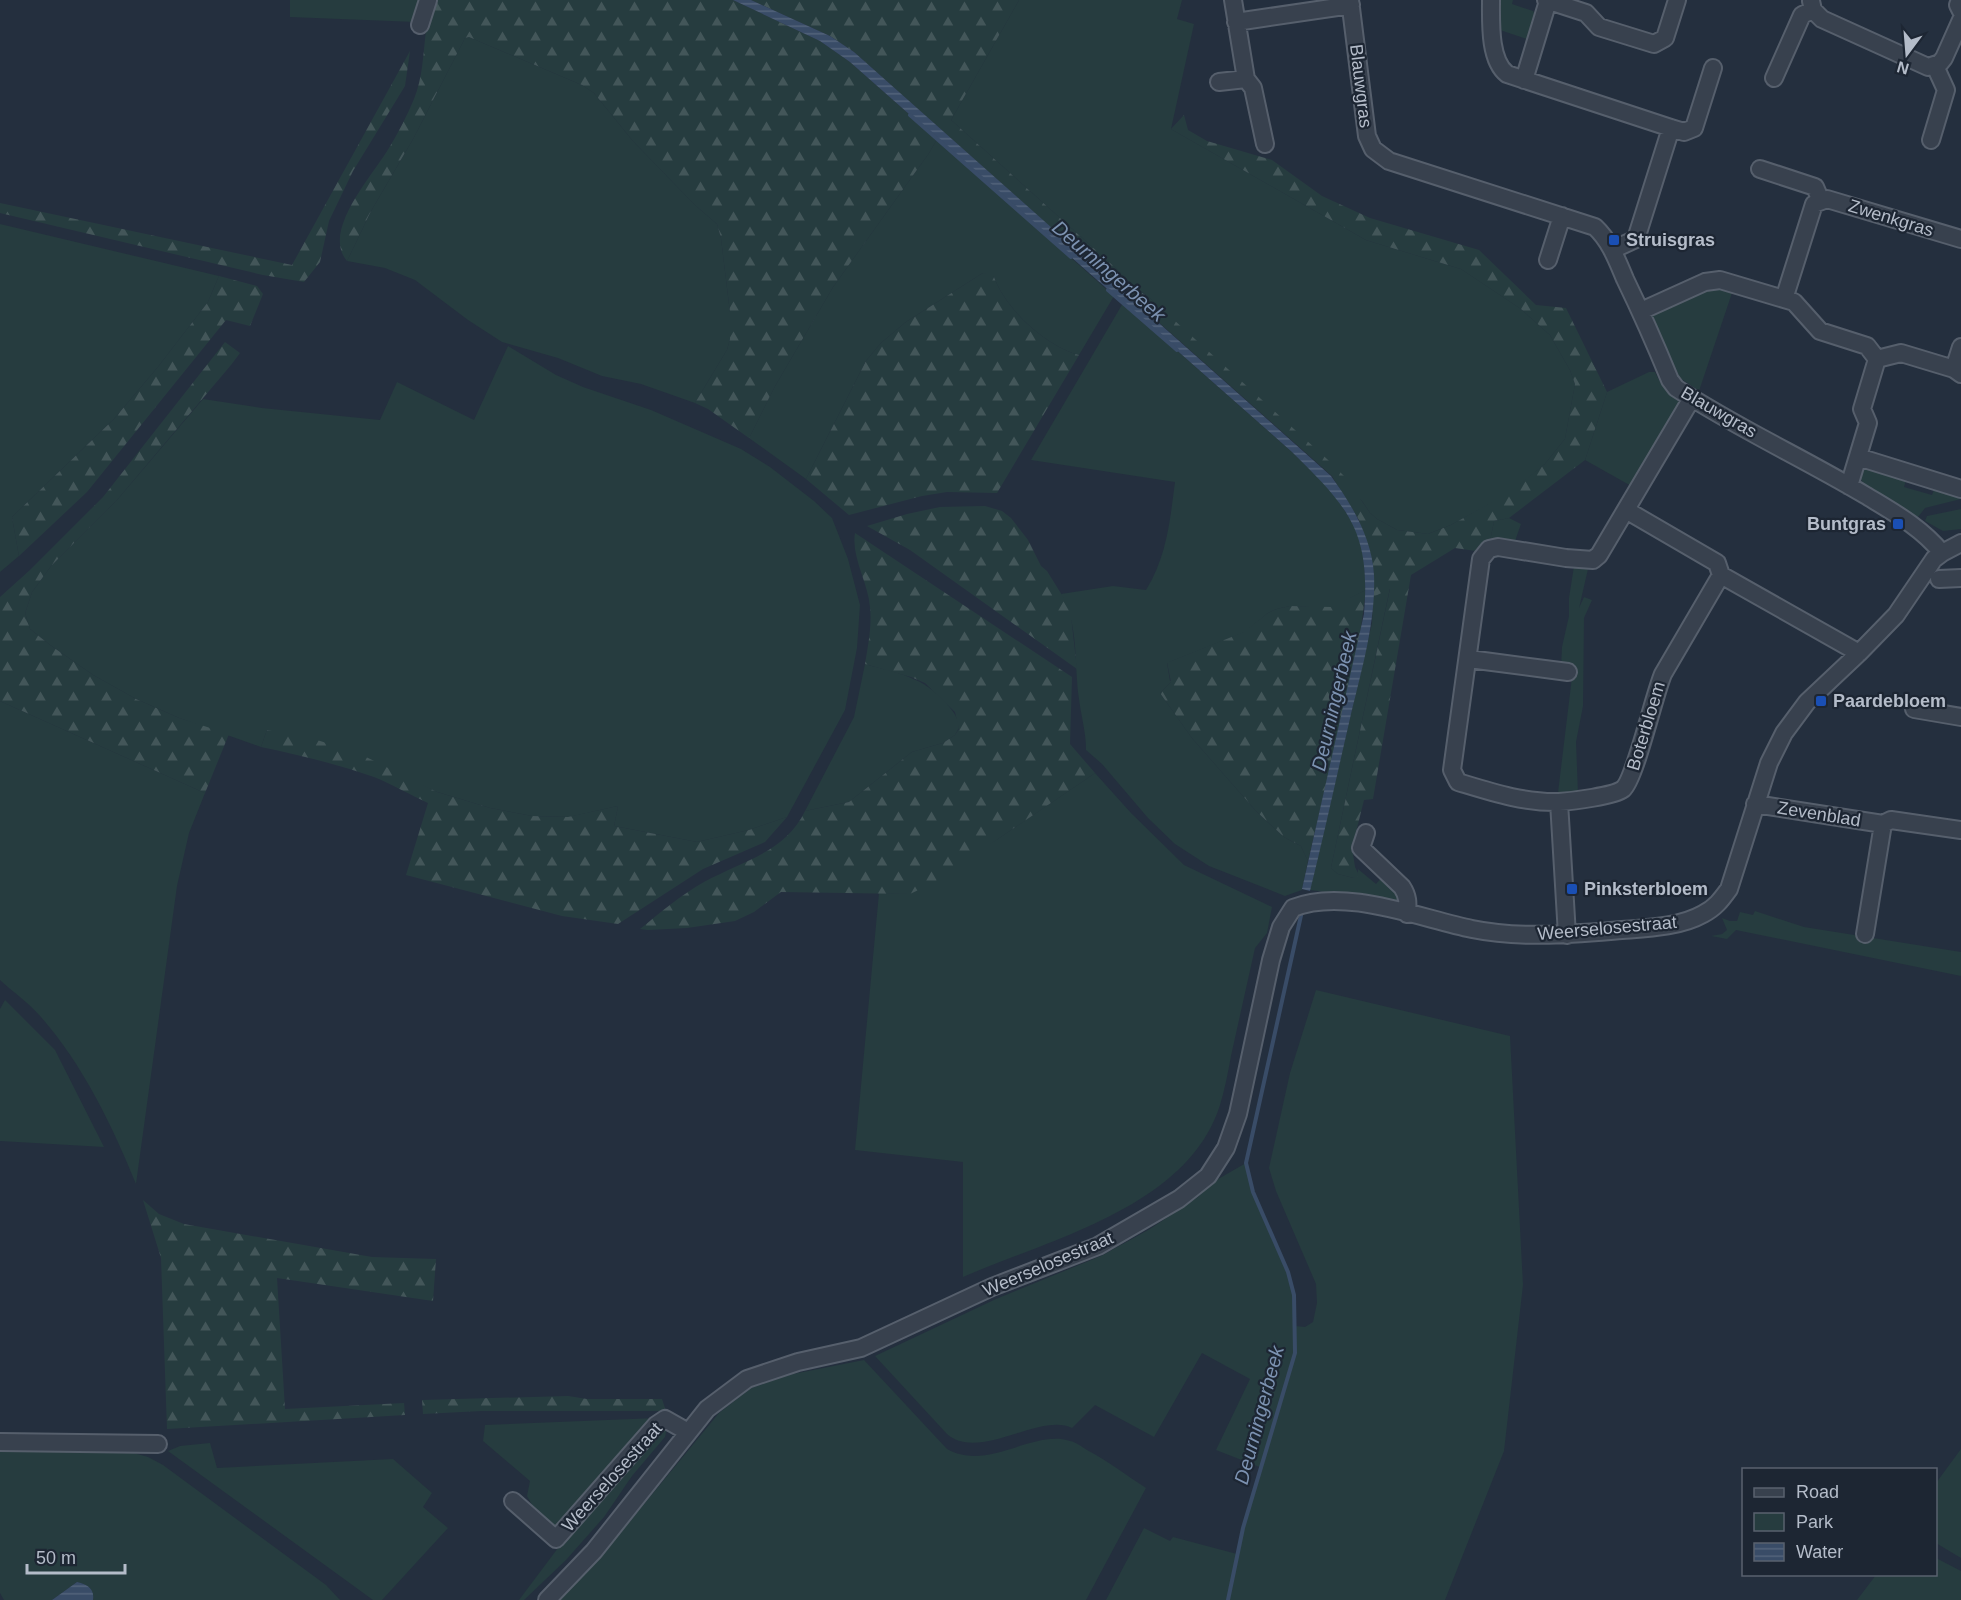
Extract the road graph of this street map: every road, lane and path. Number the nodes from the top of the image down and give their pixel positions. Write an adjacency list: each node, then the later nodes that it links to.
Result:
1 (428, 0): 12 (street)
2 (1233, 0): 11 (street)
3 (1491, 0): 17 (street)
4 (1547, 0): 5 (street); 17 (street)
5 (1677, 0)
6 (1959, 0): 9 (street)
7 (1351, 3): 11 (street); 24 (street, Blauwgras)
8 (1812, 5): 13 (street); 15 (street)
9 (1961, 11)
10 (1961, 20): 13 (street)
11 (1236, 22): 16 (street)
12 (420, 25)
13 (1935, 66): 20 (street)
14 (1713, 68): 19 (street)
15 (1774, 78)
16 (1246, 79): 18 (street); 21 (street)
17 (1524, 80): 19 (street)
18 (1219, 82)
19 (1671, 128): 26 (street)
20 (1931, 140)
21 (1265, 144)
22 (1760, 169): 23 (street)
23 (1821, 201): 25 (street, Zwenkgras); 28 (street)
24 (1562, 216): 26 (street, Blauwgras); 27 (street)
25 (1961, 239)
26 (1612, 250): 29 (street, Blauwgras)
27 (1548, 260)
28 (1784, 299): 29 (street); 31 (street)
29 (1641, 311): 33 (street, Blauwgras)
30 (1961, 347): 32 (street)
31 (1877, 359): 32 (street); 34 (street)
32 (1958, 371)
33 (1692, 398): 35 (street, Blauwgras); 37 (street)
34 (1858, 457): 35 (street); 36 (street)
35 (1849, 486): 39 (street, Blauwgras)
36 (1961, 489)
37 (1626, 510): 40 (street); 44 (street)
38 (1961, 543): 39 (street, Weerselosestraat)
39 (1942, 553): 43 (street, Weerselosestraat)
40 (1721, 575): 43 (street); 48 (street, Boterbloem)
41 (1961, 578): 42 (street)
42 (1939, 579)
43 (1859, 653): 49 (street, Weerselosestraat)
44 (1469, 659): 45 (street); 48 (street)
45 (1568, 672)
46 (1914, 709): 47 (street)
47 (1961, 717)
48 (1559, 802): 55 (street)
49 (1755, 804): 50 (street, Zevenblad); 55 (street, Weerselosestraat)
50 (1884, 824): 51 (street, Zevenblad); 54 (street, Zevenblad)
51 (1961, 830)
52 (1366, 833): 53 (street)
53 (1407, 914): 55 (street, Weerselosestraat); 56 (street, Weerselosestraat)
54 (1865, 934)
55 (1567, 935)
56 (688, 1432): 59 (street, Weerselosestraat); 60 (street, Weerselosestraat)
57 (0, 1442): 58 (street)
58 (158, 1444)
59 (513, 1501)
60 (547, 1600)

